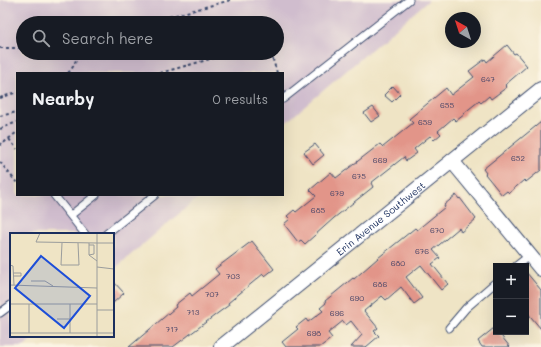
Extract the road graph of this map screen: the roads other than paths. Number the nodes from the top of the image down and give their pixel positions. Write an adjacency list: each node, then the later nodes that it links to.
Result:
1 (409, 0): 3 (lane)
2 (541, 89): 4 (street, Erin Avenue Southwest)
3 (284, 98)
4 (452, 161): 11 (street); 18 (street, Erin Avenue Southwest)
5 (55, 196): 8 (lane)
6 (95, 196): 8 (lane)
7 (154, 196): 10 (lane)
8 (71, 215): 9 (lane)
9 (85, 233)
10 (107, 233)
11 (530, 255): 12 (lane); 13 (street)
12 (520, 263)
13 (541, 269)
14 (493, 285): 17 (lane)
15 (10, 306): 16 (lane)
16 (0, 313)
17 (448, 328)
18 (221, 347)

